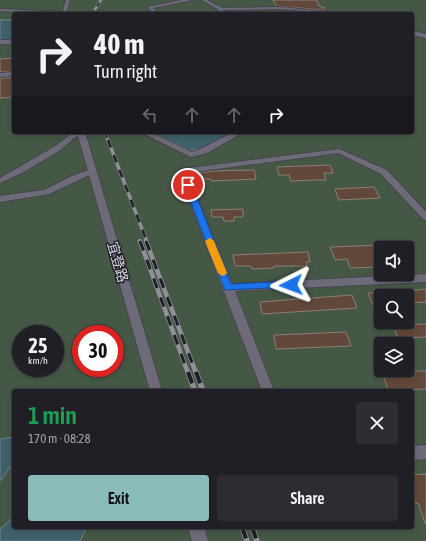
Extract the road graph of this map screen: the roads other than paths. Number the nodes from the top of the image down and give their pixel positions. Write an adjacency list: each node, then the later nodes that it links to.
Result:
1 (68, 0): 11 (street)
2 (185, 0): 3 (street); 12 (street)
3 (190, 0)
4 (204, 0): 9 (street)
5 (297, 2): 7 (street)
6 (274, 8): 7 (street); 9 (street); 13 (street)
7 (302, 9): 14 (street)
8 (0, 10): 10 (street)
9 (220, 11)
10 (32, 12)
11 (65, 12)
12 (156, 12)
13 (277, 12)
14 (330, 12)
15 (414, 33): 16 (street)
16 (426, 36)
17 (0, 42): 18 (street)
18 (12, 42)
19 (12, 74): 20 (street)
20 (0, 75)
21 (77, 134): 26 (street)
22 (82, 134): 25 (street, 宜登路)
23 (148, 134): 24 (street)
24 (236, 134)
25 (92, 172): 27 (street); 31 (street, 宜登路)
26 (0, 181)
27 (0, 198)
28 (426, 217): 30 (street)
29 (426, 278): 30 (street)
30 (228, 288): 32 (street)
31 (155, 389)
32 (267, 389)
33 (426, 452): 34 (street)
34 (414, 453)
35 (197, 529): 36 (street)
36 (200, 541)

